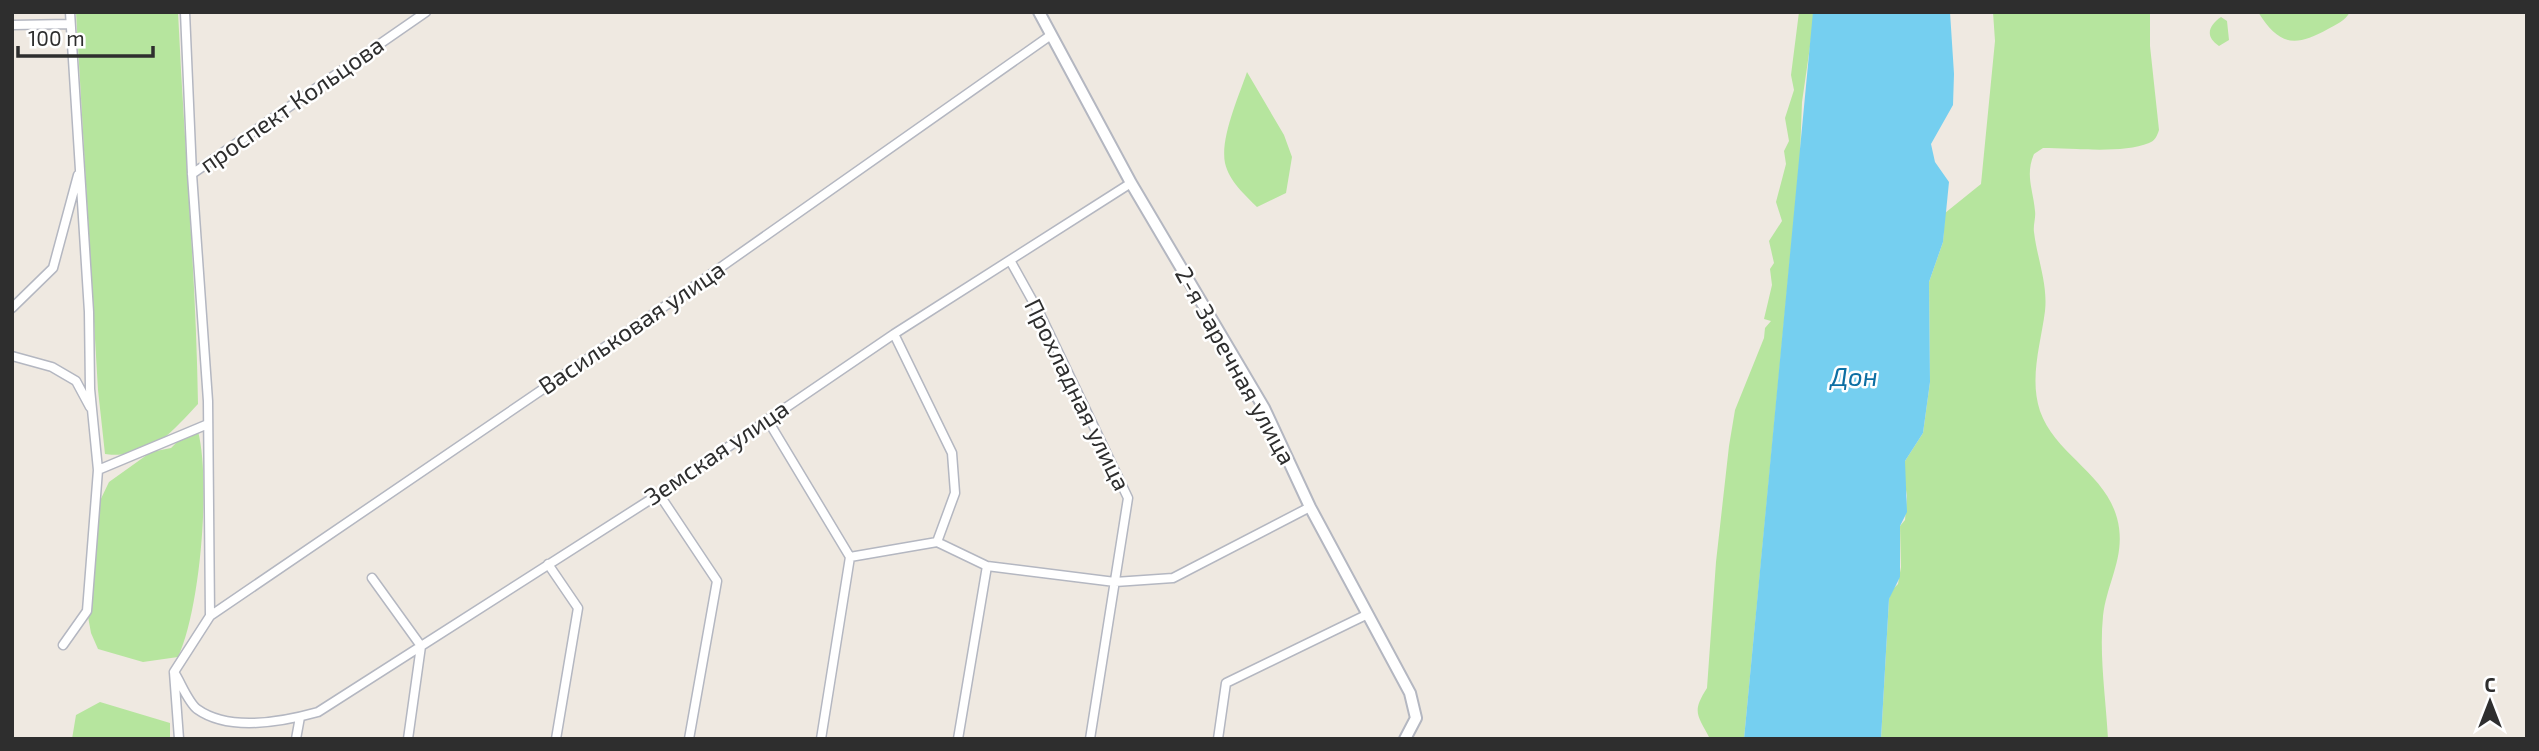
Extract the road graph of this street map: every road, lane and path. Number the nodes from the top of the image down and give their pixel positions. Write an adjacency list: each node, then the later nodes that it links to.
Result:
1 (70, 12): 5 (street)
2 (185, 12): 9 (street)
3 (426, 12): 9 (street, проспект Кольцова)
4 (1039, 12): 7 (street, 2-я Заречная улица)
5 (70, 24): 6 (street); 8 (street)
6 (12, 25)
7 (1051, 35): 10 (street, 2-я Заречная улица); 28 (street, Васильковая улица)
8 (80, 165): 12 (street); 15 (street)
9 (192, 174): 17 (street)
10 (1130, 183): 11 (street, Земская улица); 20 (street, 2-я Заречная улица)
11 (1011, 262): 13 (street, Земская улица); 26 (street, Прохладная улица)
12 (12, 309)
13 (894, 334): 16 (street, Земская улица); 21 (street)
14 (12, 356): 15 (street)
15 (92, 409): 18 (street)
16 (766, 419): 19 (street, Земская улица); 22 (street)
17 (208, 424): 18 (street); 28 (street)
18 (97, 470): 29 (street)
19 (659, 494): 23 (street, Земская улица); 37 (street)
20 (1310, 507): 26 (street); 27 (street, 2-я Заречная улица)
21 (937, 542): 22 (street); 24 (street)
22 (850, 557): 38 (street)
23 (548, 564): 30 (street, Земская улица); 36 (street)
24 (986, 566): 26 (street); 39 (street)
25 (372, 578): 30 (street)
26 (1115, 582): 40 (street, Прохладная улица)
27 (1368, 614): 41 (street); 42 (street, 2-я Заречная улица)
28 (209, 616): 31 (street)
29 (63, 645)
30 (421, 646): 32 (street, Земская улица); 35 (street)
31 (174, 672): 32 (street, Земская улица); 33 (street)
32 (300, 717): 34 (street)
33 (179, 739)
34 (296, 739)
35 (408, 739)
36 (556, 739)
37 (689, 739)
38 (821, 739)
39 (958, 739)
40 (1090, 739)
41 (1218, 739)
42 (1405, 739)

